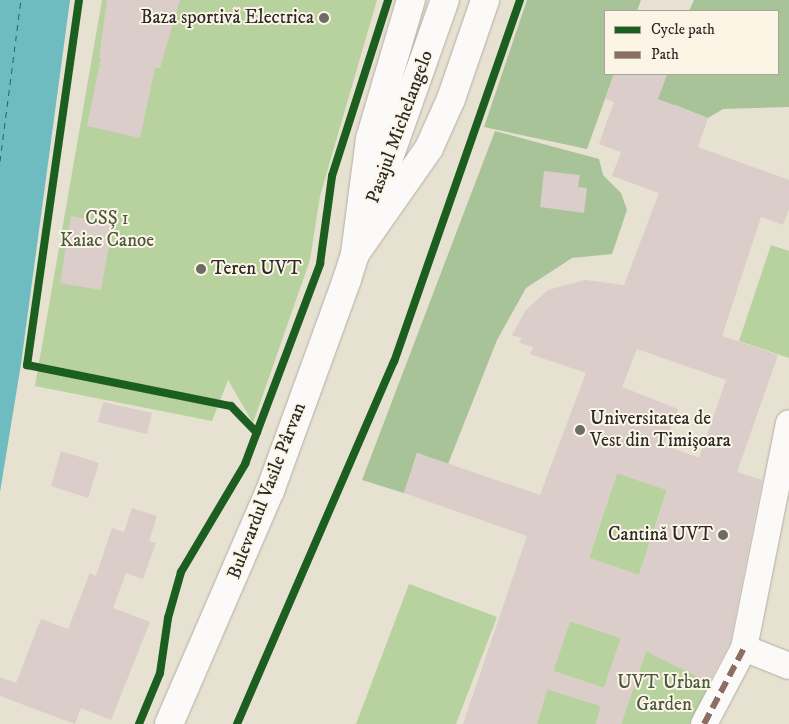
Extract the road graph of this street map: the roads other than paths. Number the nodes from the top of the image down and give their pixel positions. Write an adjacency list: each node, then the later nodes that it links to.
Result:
1 (411, 0): 4 (main road, Bulevardul Vasile Pârvan)
2 (445, 0): 4 (main road, Pasajul Michelangelo)
3 (485, 0): 4 (main road, Bulevardul Vasile Pârvan)
4 (355, 254): 8 (main road, Bulevardul Vasile Pârvan)
5 (789, 423): 6 (street)
6 (744, 648): 7 (street); 9 (street)
7 (789, 666)
8 (169, 724)
9 (704, 724)

